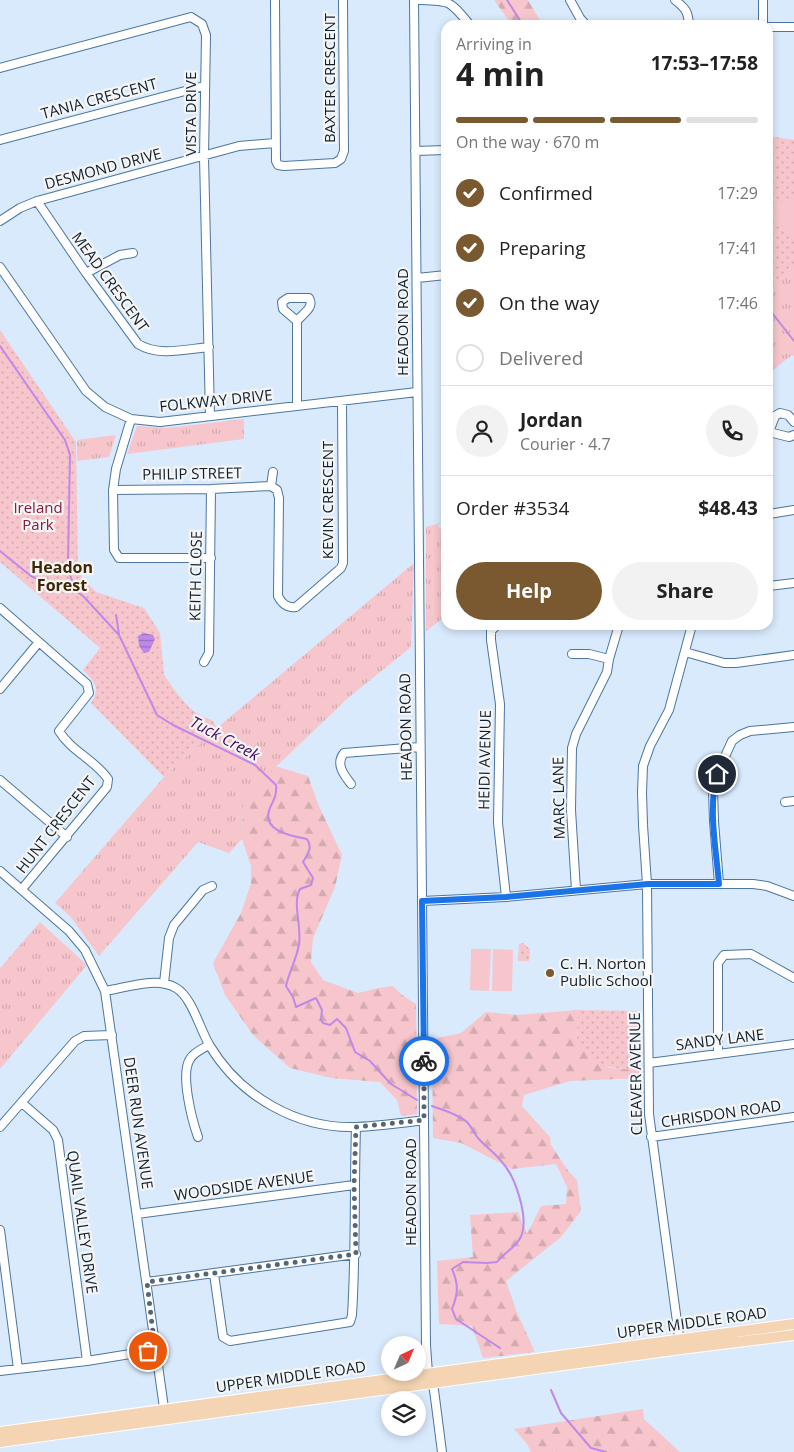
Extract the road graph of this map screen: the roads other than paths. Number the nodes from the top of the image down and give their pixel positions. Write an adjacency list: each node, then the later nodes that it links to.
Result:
1 (275, 0): 17 (street)
2 (343, 0): 17 (street, BAXTER CRESCENT)
3 (414, 0): 19 (street, HEADON ROAD)
4 (418, 0): 8 (street)
5 (570, 0): 9 (street)
6 (675, 0): 10 (street)
7 (763, 0): 11 (street)
8 (466, 20)
9 (582, 20)
10 (688, 20)
11 (763, 20)
12 (773, 27): 13 (street)
13 (794, 27)
14 (0, 68): 15 (street, VISTA DRIVE)
15 (204, 86): 16 (street, TANIA CRESCENT); 20 (street, VISTA DRIVE)
16 (0, 140)
17 (275, 142): 20 (street, DESMOND DRIVE)
18 (441, 150): 19 (street)
19 (415, 151): 27 (street, HEADON ROAD)
20 (204, 157): 21 (street, DESMOND DRIVE); 29 (street, VISTA DRIVE)
21 (37, 201): 22 (street, DESMOND DRIVE); 25 (street, MEAD CRESCENT)
22 (0, 221)
23 (133, 253): 25 (street)
24 (0, 267): 34 (street, FOLKWAY DRIVE)
25 (86, 273): 29 (street, MEAD CRESCENT)
26 (441, 276): 27 (street)
27 (417, 278): 30 (street, HEADON ROAD)
28 (297, 321): 32 (street)
29 (209, 347): 33 (street, VISTA DRIVE)
30 (417, 392): 31 (street, FOLKWAY DRIVE); 60 (street, HEADON ROAD)
31 (342, 402): 32 (street, FOLKWAY DRIVE); 40 (street, KEVIN CRESCENT)
32 (297, 406): 33 (street, FOLKWAY DRIVE)
33 (210, 416): 34 (street, FOLKWAY DRIVE)
34 (131, 419): 42 (street)
35 (773, 421): 36 (street)
36 (794, 422)
37 (773, 433): 38 (street)
38 (794, 435)
39 (273, 472): 40 (street)
40 (271, 486): 41 (street, PHILIP STREET)
41 (211, 489): 42 (street, PHILIP STREET); 45 (street, KEITH CLOSE)
42 (113, 490): 45 (street)
43 (794, 510): 44 (street)
44 (773, 513)
45 (211, 558): 57 (street, KEITH CLOSE)
46 (794, 583): 47 (street)
47 (773, 586)
48 (0, 608): 52 (street, HUNT CRESCENT)
49 (492, 630): 73 (street, HEIDI AVENUE)
50 (618, 630): 56 (street, MARC LANE)
51 (691, 630): 53 (street, CLEAVER AVENUE)
52 (39, 642): 58 (street); 65 (street, HUNT CRESCENT)
53 (685, 652): 55 (street); 67 (street, CLEAVER AVENUE)
54 (572, 654): 56 (street)
55 (794, 655)
56 (609, 659): 71 (street, MARC LANE)
57 (204, 662)
58 (0, 689)
59 (794, 727): 68 (street)
60 (420, 747): 62 (street); 74 (street, HEADON ROAD)
61 (0, 780): 65 (street)
62 (351, 784)
63 (794, 801): 64 (street)
64 (785, 802)
65 (67, 837): 70 (street, HUNT CRESCENT)
66 (0, 871): 70 (street, DEER RUN AVENUE)
67 (648, 884): 68 (street); 71 (street); 82 (street, CLEAVER AVENUE)
68 (719, 884): 72 (street)
69 (212, 886): 76 (street)
70 (22, 889): 77 (street, DEER RUN AVENUE)
71 (576, 890): 73 (street)
72 (794, 895)
73 (506, 897): 74 (street)
74 (422, 901): 85 (street, HEADON ROAD)
75 (794, 978): 81 (street)
76 (164, 984): 77 (street); 80 (street)
77 (106, 991): 78 (street, DEER RUN AVENUE)
78 (112, 1035): 83 (street); 91 (street, DEER RUN AVENUE)
79 (794, 1044): 81 (street, SANDY LANE)
80 (209, 1045): 87 (street); 88 (street)
81 (718, 1054): 82 (street, SANDY LANE)
82 (650, 1063): 89 (street, CLEAVER AVENUE)
83 (22, 1102): 86 (street); 101 (street, QUAIL VALLEY DRIVE)
84 (794, 1117): 89 (street, CHRISDON ROAD)
85 (424, 1120): 87 (street); 104 (street, HEADON ROAD)
86 (0, 1127)
87 (356, 1127): 90 (street)
88 (198, 1137)
89 (651, 1137): 99 (street, CLEAVER AVENUE)
90 (354, 1185): 91 (street, WOODSIDE AVENUE); 93 (street)
91 (137, 1214): 96 (street, DEER RUN AVENUE)
92 (0, 1230): 94 (street)
93 (356, 1254): 95 (street); 95 (street)
94 (3, 1270): 102 (street)
95 (214, 1274): 96 (street)
96 (147, 1282): 100 (street, DEER RUN AVENUE)
97 (794, 1324): 99 (main road, UPPER MIDDLE ROAD)
98 (794, 1335): 99 (main road, UPPER MIDDLE ROAD)
99 (680, 1345): 104 (main road, UPPER MIDDLE ROAD)
100 (155, 1350): 101 (street); 105 (street, DEER RUN AVENUE)
101 (88, 1361): 102 (street)
102 (18, 1369): 103 (street)
103 (0, 1371)
104 (430, 1378): 105 (main road, UPPER MIDDLE ROAD); 108 (street, HEADON ROAD)
105 (165, 1414): 106 (main road, UPPER MIDDLE ROAD); 107 (main road, UPPER MIDDLE ROAD)
106 (0, 1432)
107 (0, 1442)
108 (442, 1452)

